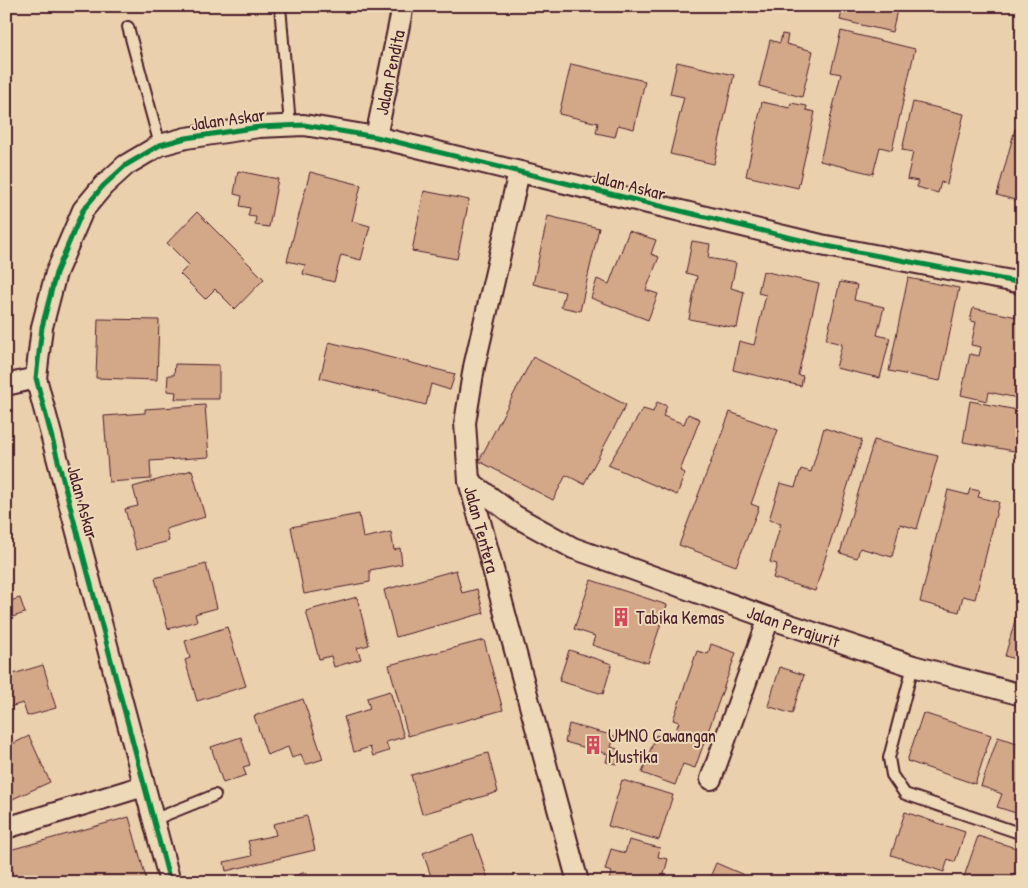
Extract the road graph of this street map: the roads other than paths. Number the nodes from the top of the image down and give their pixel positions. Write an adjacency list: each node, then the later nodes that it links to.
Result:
1 (280, 6): 4 (lane)
2 (403, 6): 5 (street, Jalan Pendita)
3 (128, 26): 6 (lane)
4 (290, 125): 5 (street, Jalan Askar); 6 (street, Jalan Askar)
5 (376, 137): 7 (street, Jalan Askar)
6 (160, 145): 9 (street, Jalan Askar)
7 (519, 172): 8 (street, Jalan Askar); 11 (street, Jalan Tentera)
8 (1022, 283)
9 (36, 378): 10 (street); 16 (street, Jalan Askar)
10 (6, 385)
11 (468, 481): 12 (street, Jalan Perajurit); 22 (street, Jalan Tentera)
12 (769, 618): 13 (street, Jalan Perajurit); 15 (street)
13 (913, 666): 14 (street, Jalan Perajurit); 20 (lane)
14 (1022, 694)
15 (711, 779)
16 (144, 786): 18 (street, Jalan Askar); 19 (street)
17 (215, 795): 18 (lane)
18 (153, 820): 21 (street, Jalan Askar)
19 (6, 828)
20 (1022, 834)
21 (170, 882)
22 (578, 882)

